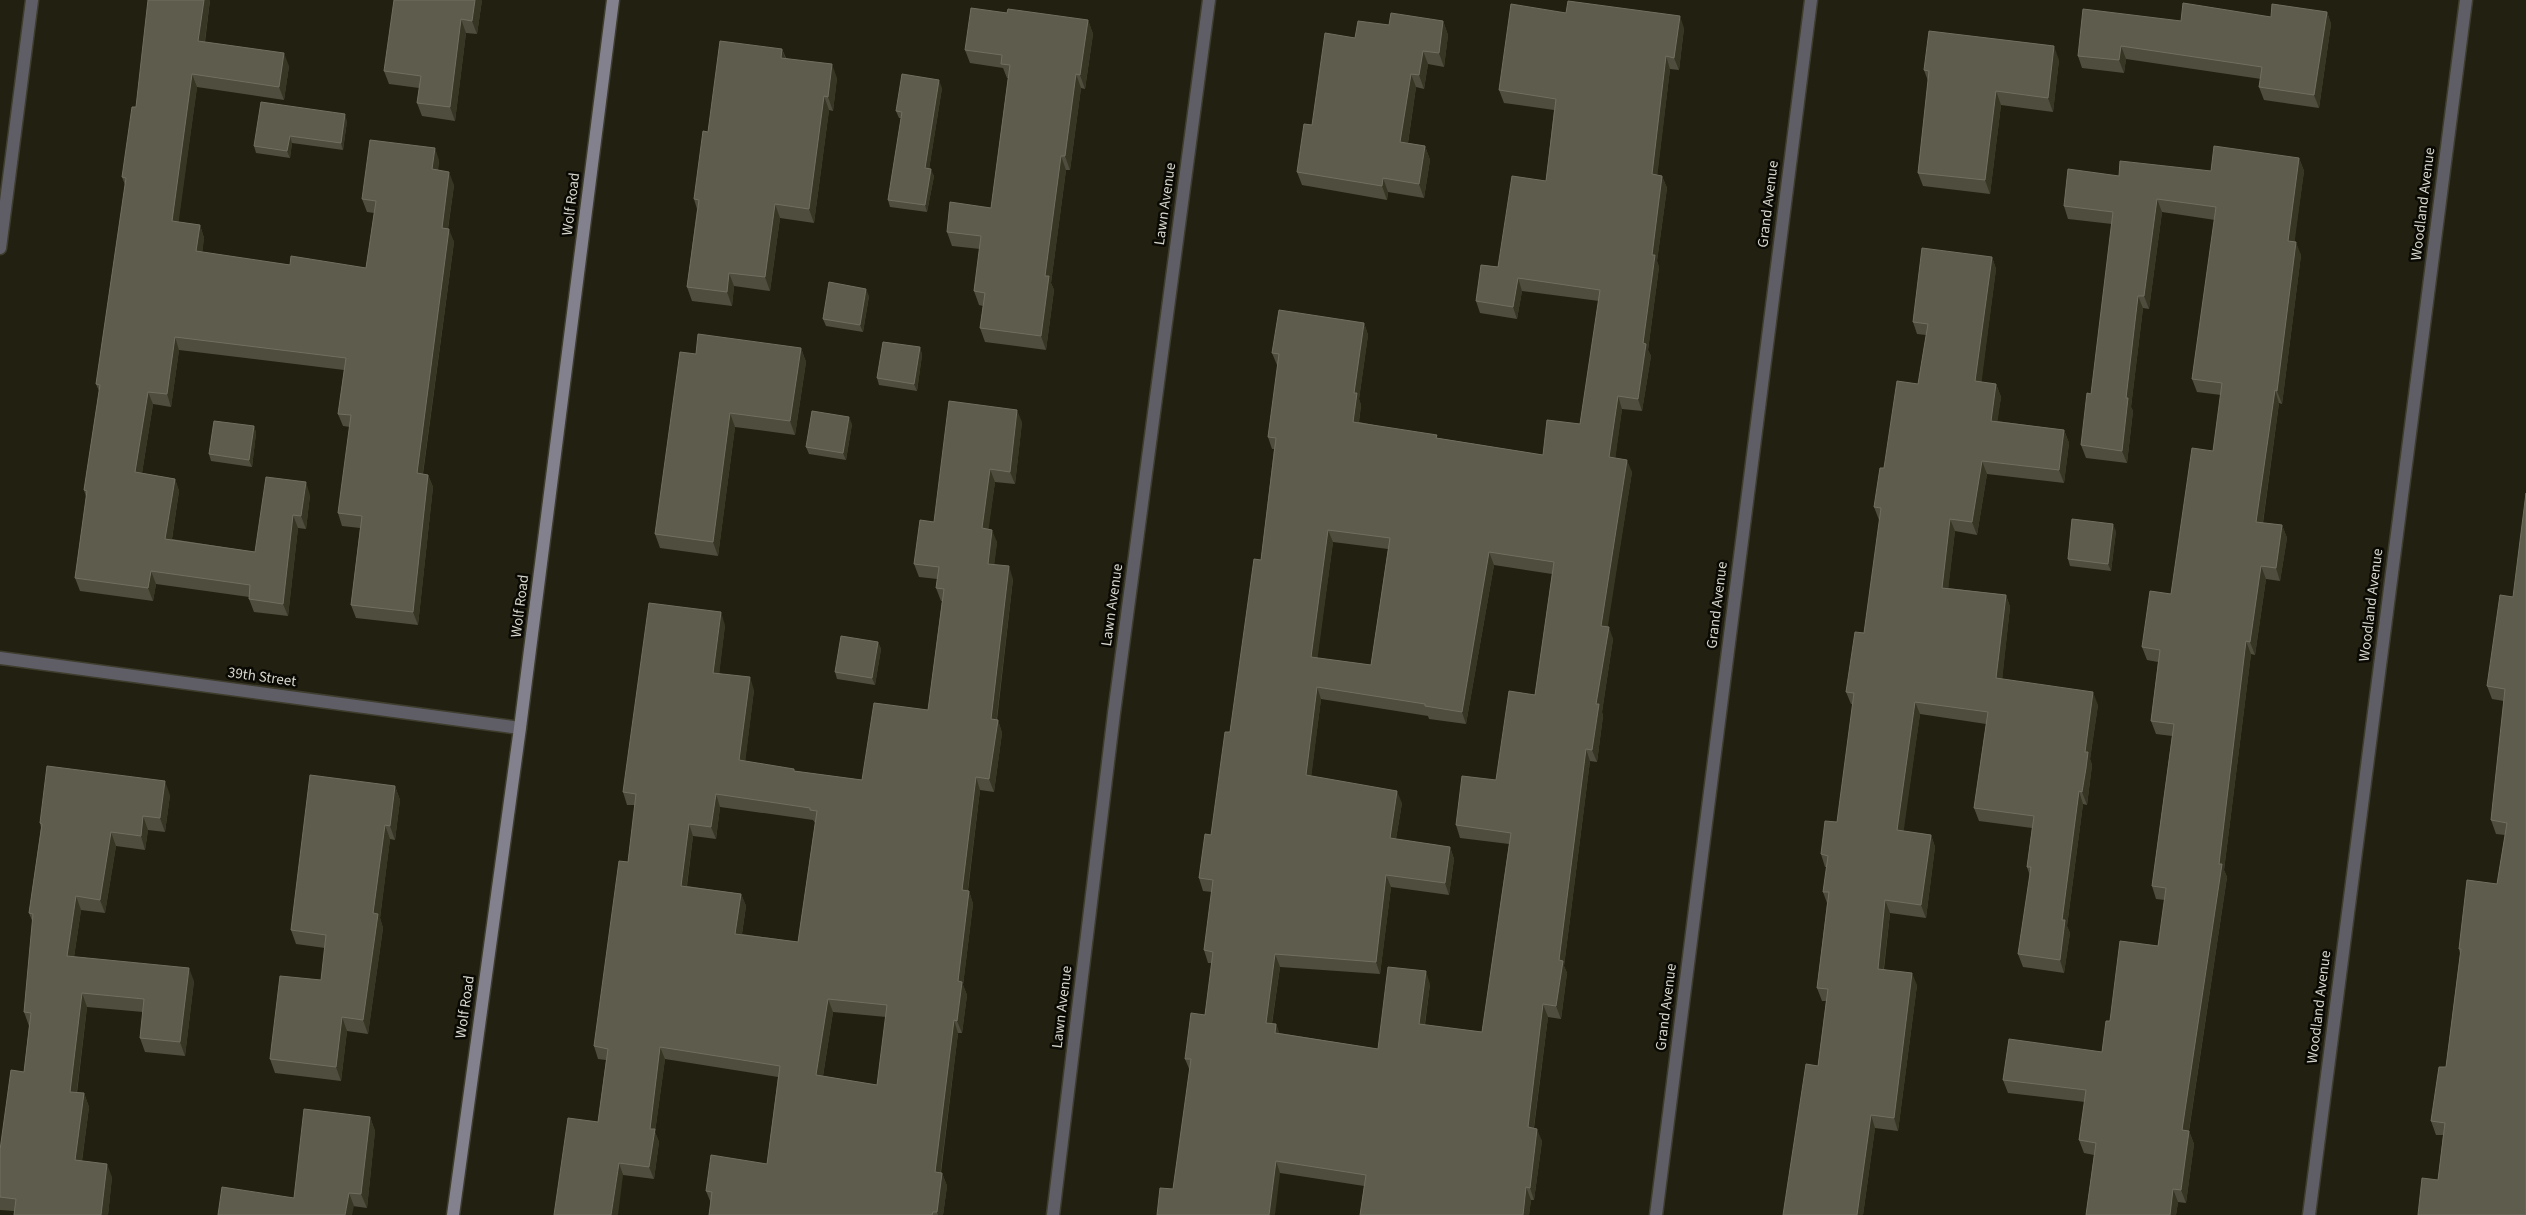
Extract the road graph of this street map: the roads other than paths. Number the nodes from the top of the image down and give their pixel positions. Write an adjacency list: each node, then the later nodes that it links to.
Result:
1 (32, 0): 6 (street)
2 (613, 0): 8 (main road, Wolf Road)
3 (1209, 0): 10 (street, Lawn Avenue)
4 (1811, 0): 11 (street, Grand Avenue)
5 (2466, 0): 12 (street, Woodland Avenue)
6 (0, 248)
7 (0, 658): 8 (street, 39th Street)
8 (520, 728): 9 (main road, Wolf Road)
9 (453, 1215)
10 (1052, 1215)
11 (1656, 1215)
12 (2309, 1215)

